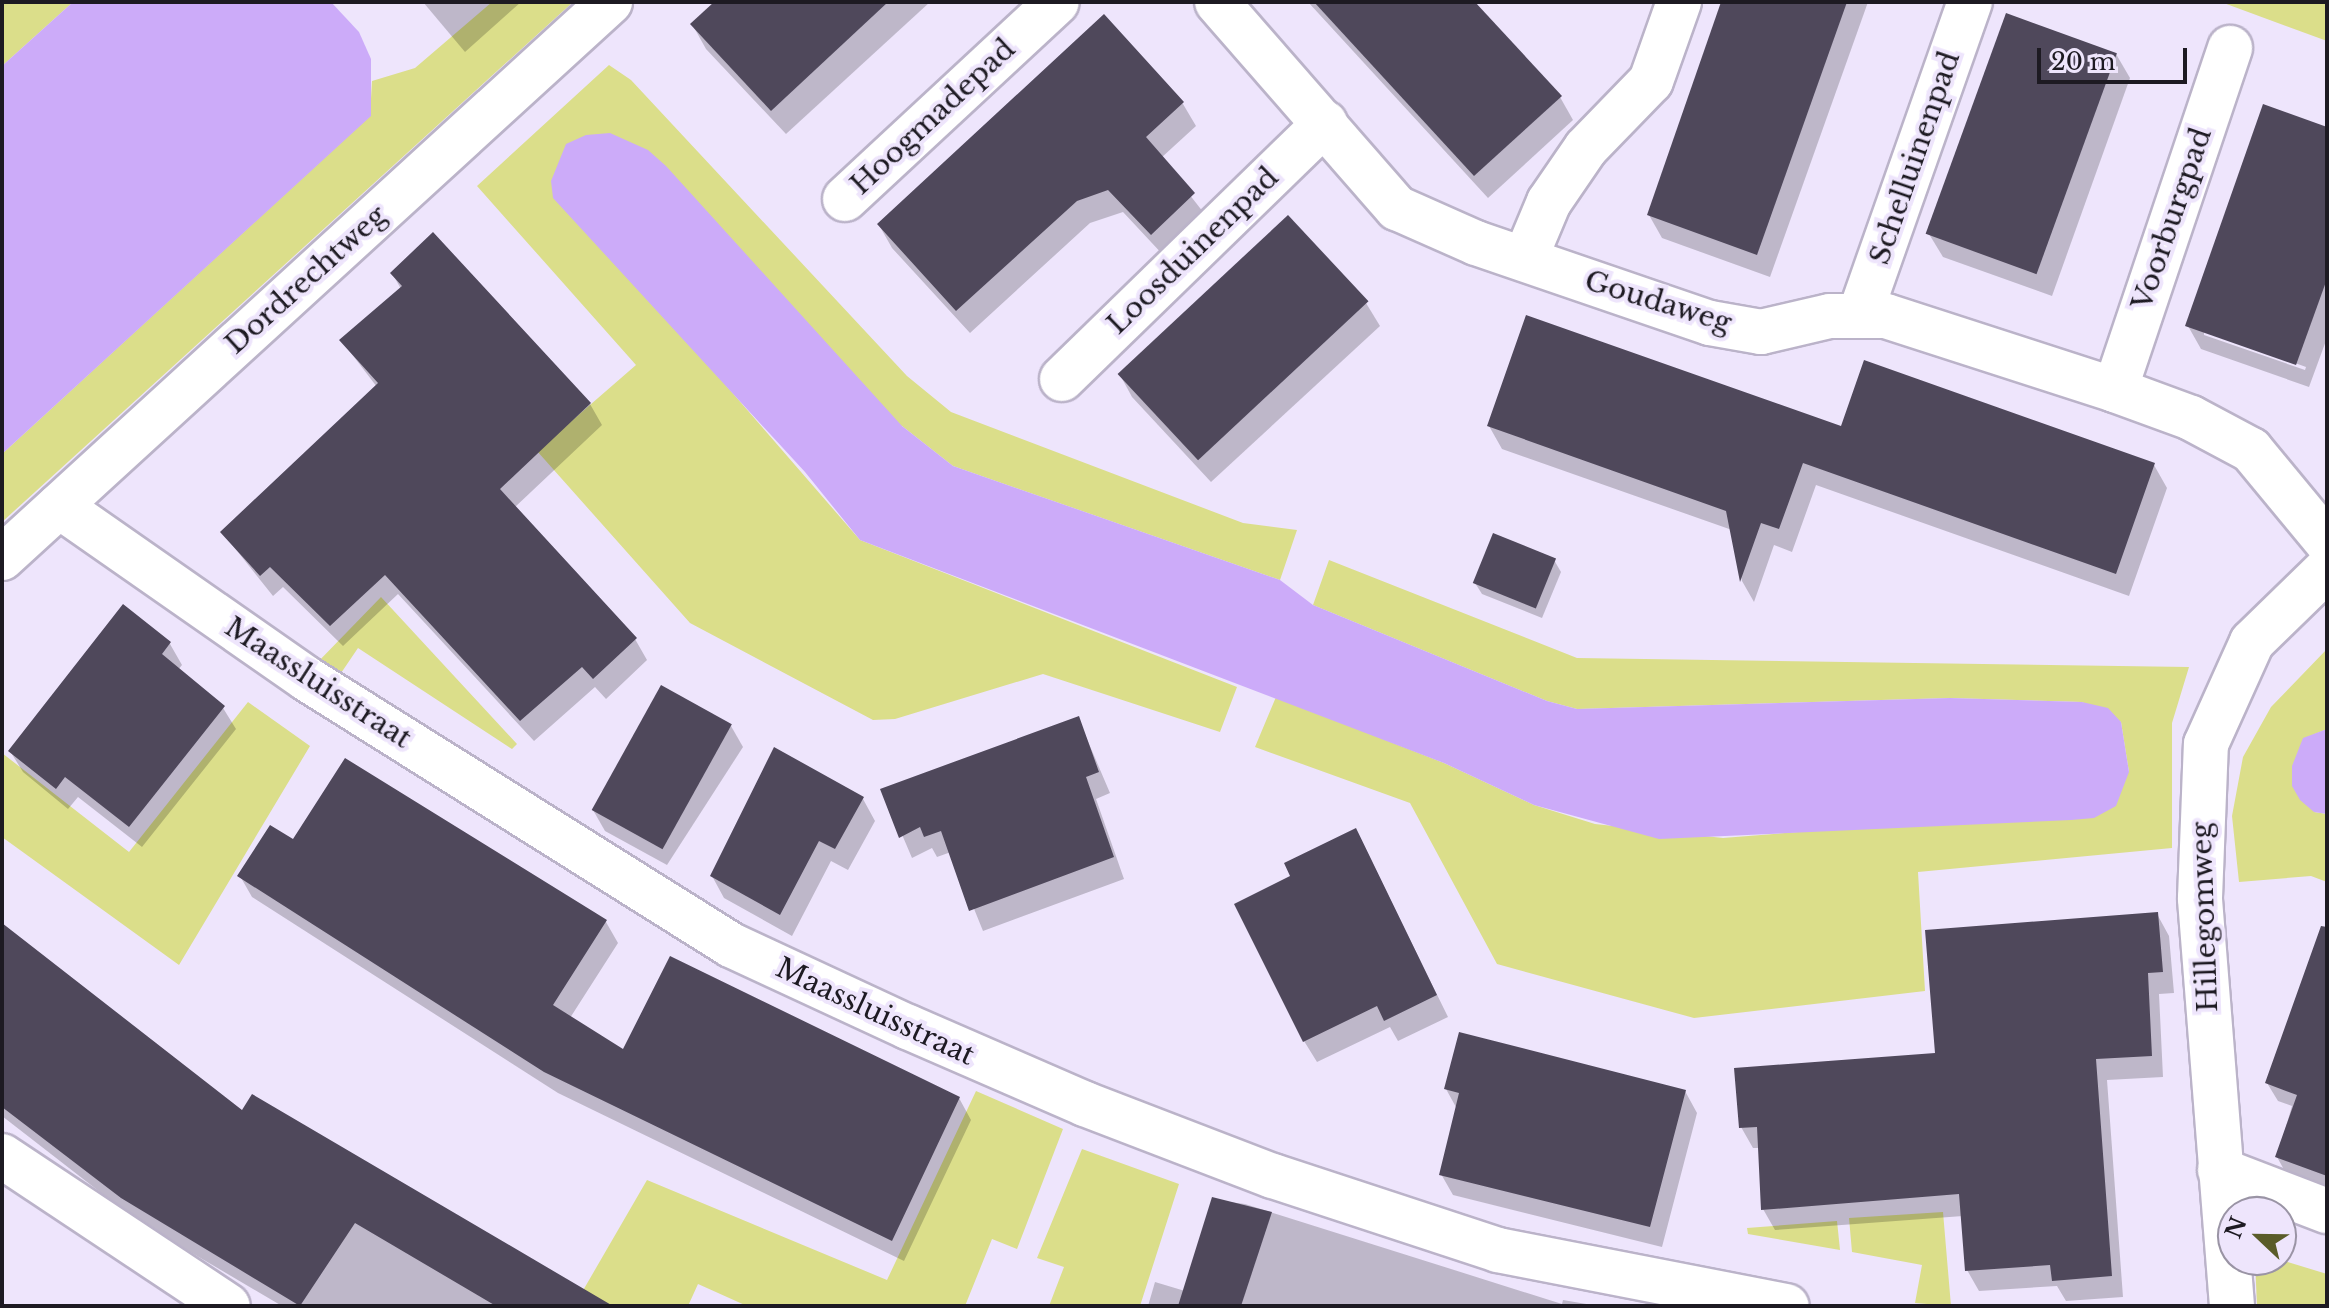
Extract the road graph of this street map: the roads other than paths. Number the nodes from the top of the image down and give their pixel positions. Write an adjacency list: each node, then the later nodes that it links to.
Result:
1 (610, 2): 13 (street, Dordrechtweg)
2 (1057, 2): 8 (street, Hoogmadepad)
3 (1217, 2): 7 (street, Goudaweg)
4 (1679, 2): 9 (street)
5 (1970, 2): 10 (street, Schelluinenpad)
6 (2230, 48): 12 (street, Voorburgpad)
7 (1325, 123): 9 (street, Goudaweg); 11 (street, Loosduinenpad)
8 (845, 199)
9 (1525, 259): 10 (street, Goudaweg)
10 (1860, 314): 12 (street, Goudaweg)
11 (1062, 379)
12 (2115, 390): 14 (street, Goudaweg)
13 (59, 506): 15 (street, Dordrechtweg); 21 (street, Maassluisstraat)
14 (2327, 542)
15 (2, 558)
16 (2327, 569): 18 (street, Hillegomweg)
17 (2, 1156): 20 (street)
18 (2220, 1170): 19 (street); 22 (street, Hillegomweg)
19 (2327, 1211)
20 (228, 1306)
21 (1787, 1306)
22 (2232, 1306)

